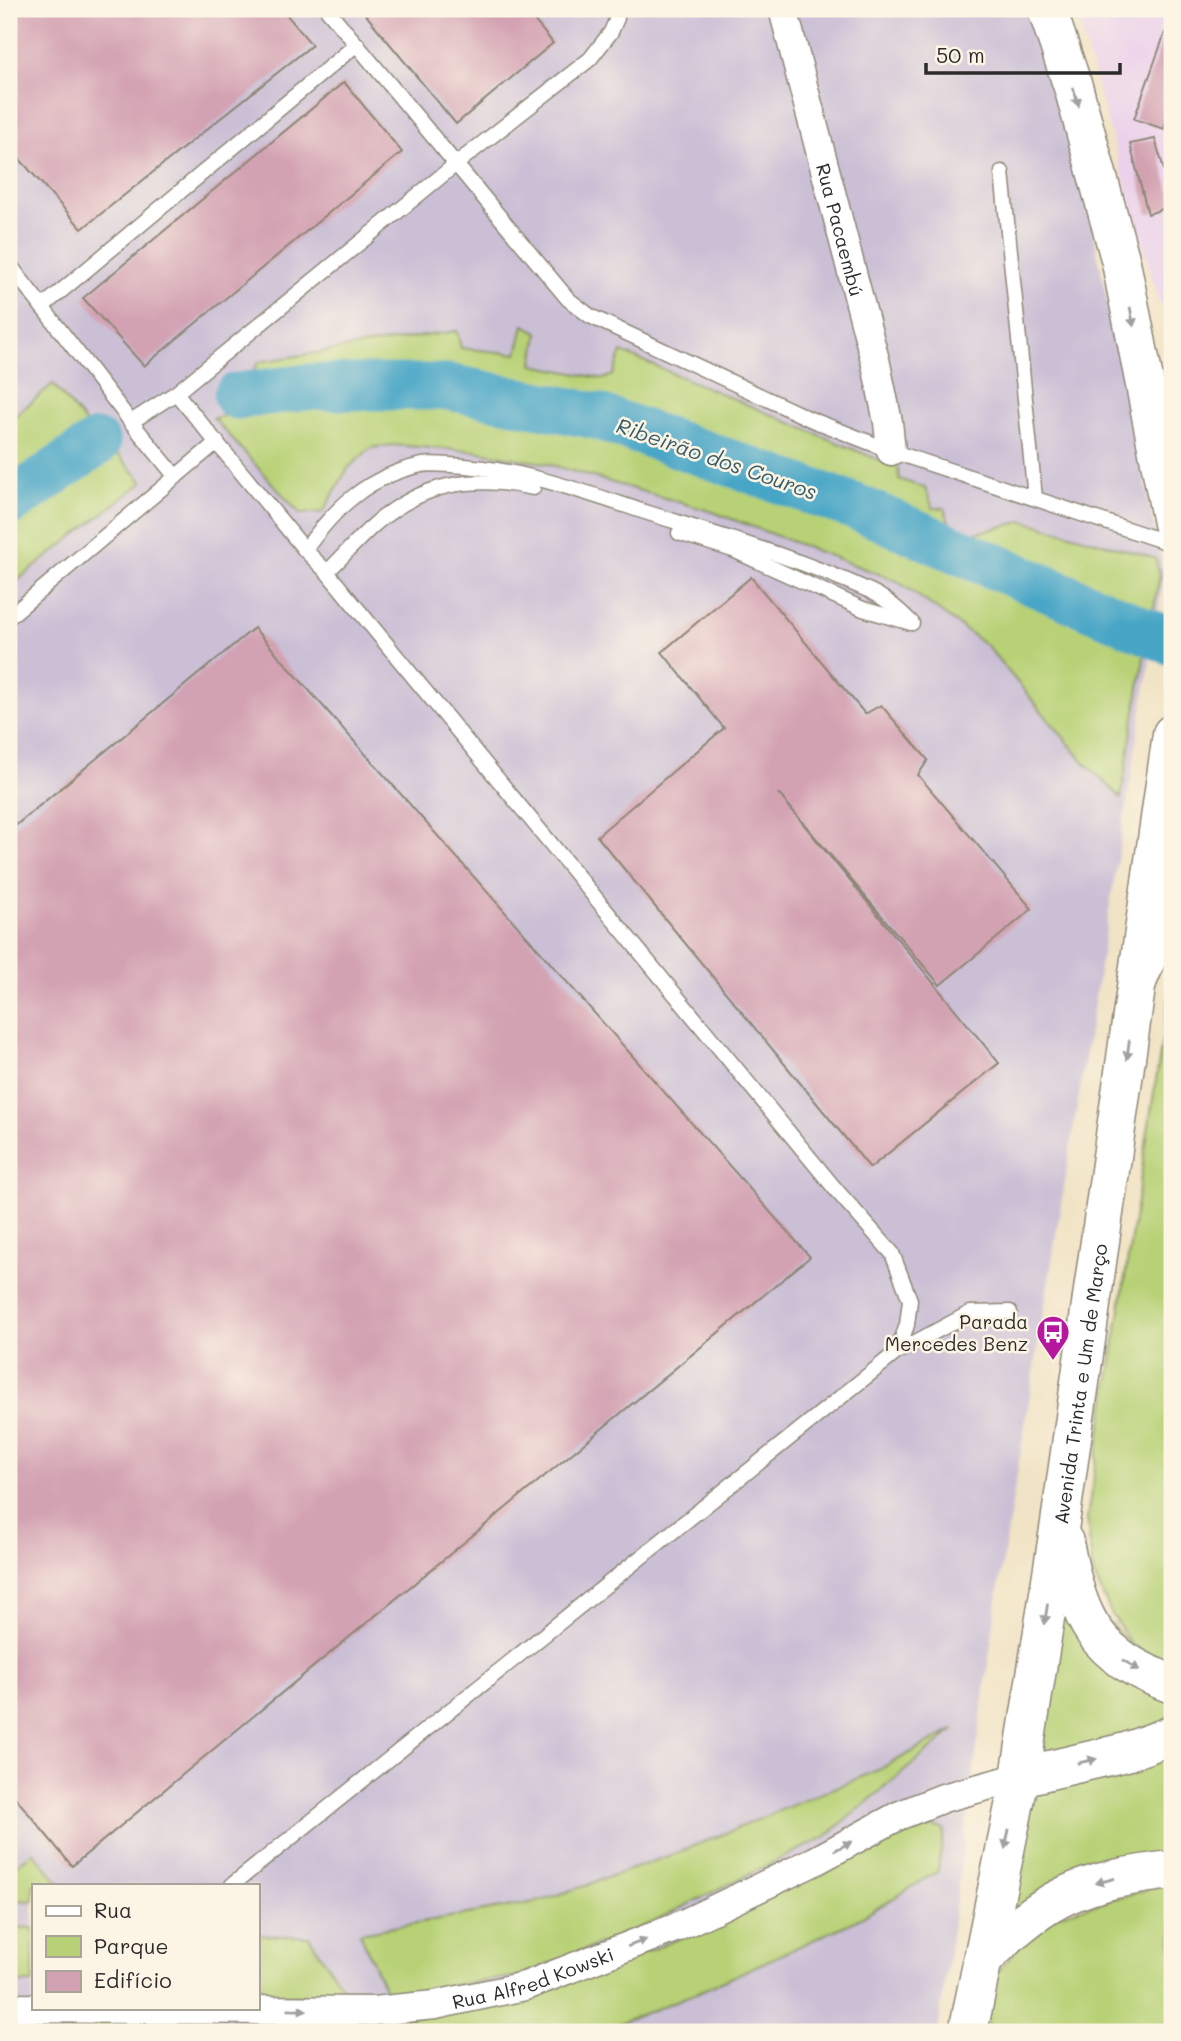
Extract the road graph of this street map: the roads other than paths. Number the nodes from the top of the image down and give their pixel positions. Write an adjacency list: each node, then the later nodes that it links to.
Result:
1 (327, 9): 5 (lane)
2 (616, 9): 6 (lane)
3 (783, 9): 13 (street, Rua Pacaembú)
4 (1047, 9): 16 (main road, one-way to 16)
5 (357, 44): 6 (lane); 9 (lane)
6 (456, 164): 10 (lane); 13 (lane)
7 (1002, 172): 15 (lane)
8 (9, 264): 9 (lane)
9 (42, 307): 11 (lane)
10 (176, 393): 11 (lane); 12 (lane)
11 (131, 422): 14 (lane)
12 (217, 442): 14 (lane); 18 (lane)
13 (891, 451): 15 (lane)
14 (176, 477): 20 (lane)
15 (1035, 498): 17 (lane)
16 (1172, 523)
17 (1172, 544)
18 (306, 550): 19 (lane); 19 (lane)
19 (327, 572): 25 (lane)
20 (9, 618)
21 (1172, 734): 23 (main road, Avenida Trinta e Um de Março)
22 (1172, 898): 23 (main road)
23 (1137, 982): 26 (main road, Avenida Trinta e Um de Março, one-way to 26)
24 (1010, 1312): 25 (lane)
25 (897, 1352): 31 (lane)
26 (1060, 1523): 27 (main road, one-way to 27); 29 (main road, Avenida Trinta e Um de Março, one-way to 29)
27 (1172, 1684)
28 (1172, 1735): 29 (main road, one-way to 28)
29 (1020, 1777): 32 (main road, Avenida Trinta e Um de Março, one-way to 32); 35 (street, Rua Alfred Kowski, one-way to 29)
30 (1172, 1870): 32 (main road, one-way to 32)
31 (233, 1884)
32 (982, 1961): 36 (main road, Avenida Trinta e Um de Março)
33 (14, 2008): 34 (street, Rua Alfred Kowski, one-way to 34); 37 (street)
34 (32, 2008)
35 (253, 2010)
36 (970, 2030)
37 (41, 2032)

